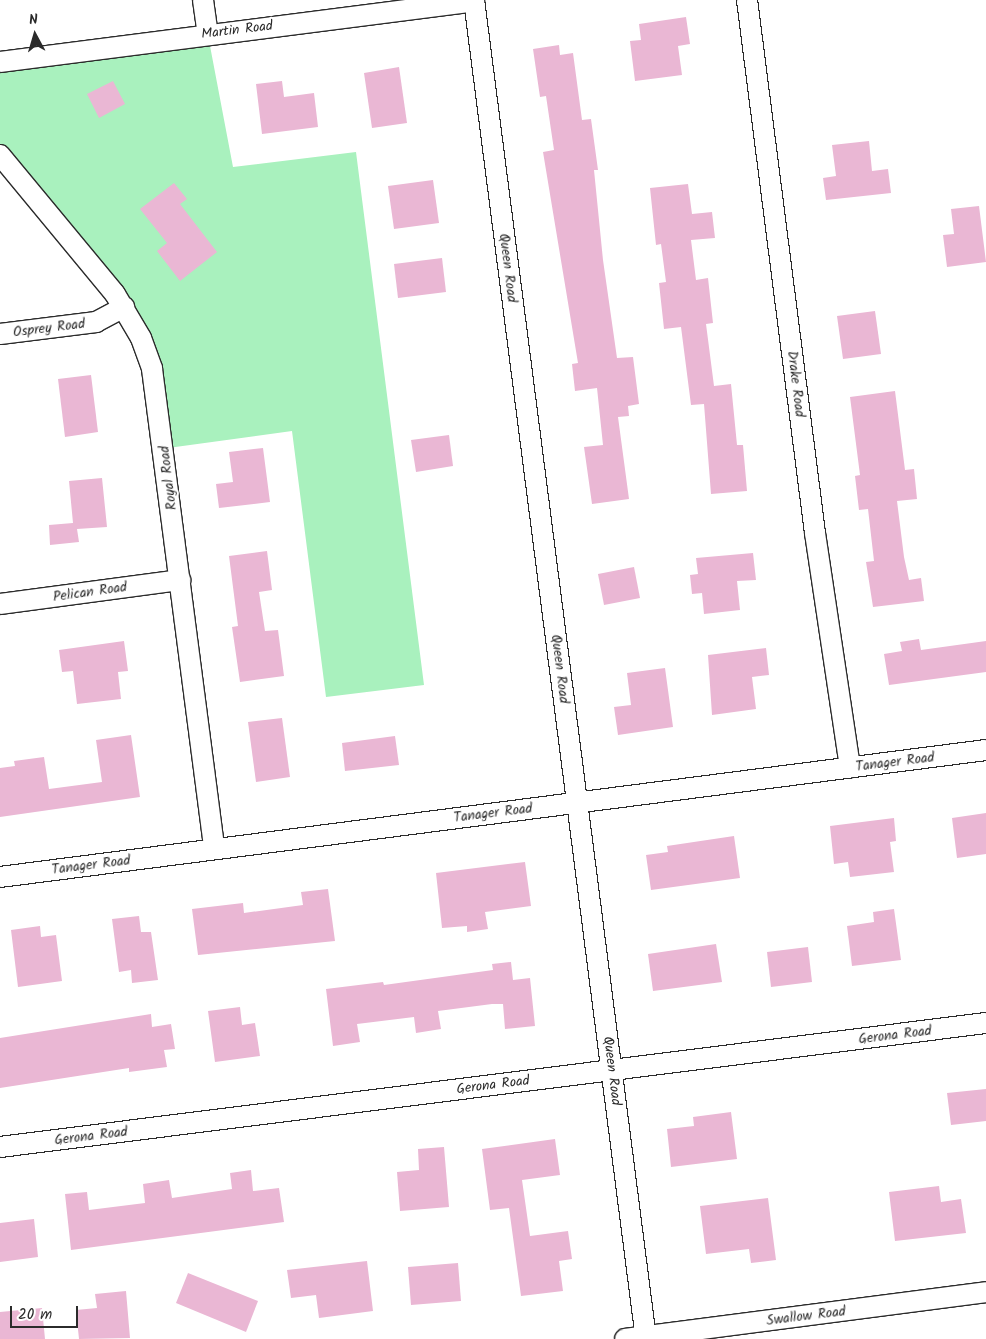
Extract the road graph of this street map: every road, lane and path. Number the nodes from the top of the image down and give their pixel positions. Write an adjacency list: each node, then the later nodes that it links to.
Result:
1 (204, 0): 4 (street)
2 (474, 0): 4 (street, Martin Road); 13 (street, Queen Road)
3 (747, 0): 12 (street, Drake Road)
4 (208, 34): 5 (street, Martin Road)
5 (0, 62)
6 (0, 155): 7 (street, Royal Road)
7 (124, 307): 8 (street, Osprey Road); 9 (street, Royal Road)
8 (0, 334)
9 (180, 580): 10 (street, Pelican Road); 14 (street, Royal Road)
10 (0, 604)
11 (986, 750): 12 (street, Tanager Road)
12 (850, 767): 13 (street, Tanager Road)
13 (577, 802): 14 (street, Tanager Road); 17 (street, Queen Road)
14 (214, 849): 15 (street, Tanager Road)
15 (0, 877)
16 (986, 1023): 17 (street, Gerona Road)
17 (612, 1071): 18 (street, Gerona Road); 20 (street, Queen Road)
18 (0, 1147)
19 (986, 1292): 20 (street, Swallow Road)
20 (646, 1338): 21 (street, Swallow Road)
21 (625, 1339)

